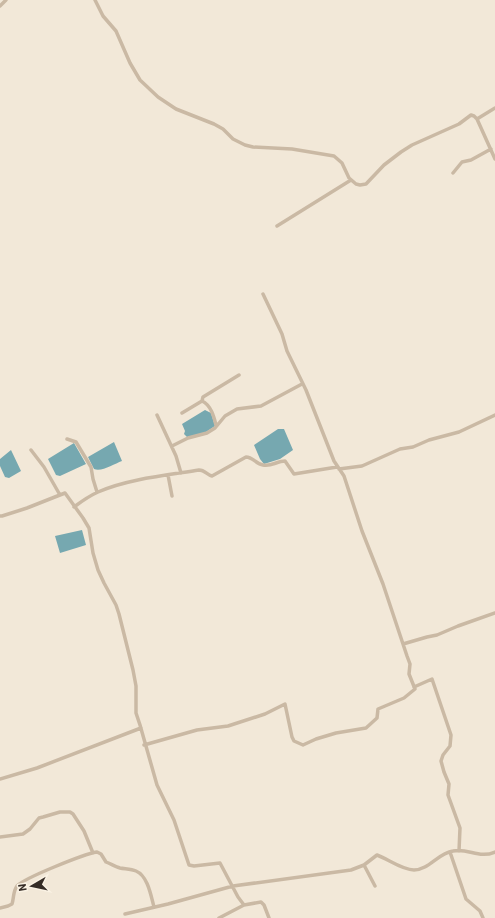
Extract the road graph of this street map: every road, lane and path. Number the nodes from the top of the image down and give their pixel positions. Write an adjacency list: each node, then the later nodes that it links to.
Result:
1 (6, 0): 3 (street)
2 (96, 0): 9 (street)
3 (0, 6)
4 (495, 108): 5 (street)
5 (477, 119): 6 (street); 9 (street)
6 (491, 149): 7 (street); 8 (street)
7 (495, 159)
8 (453, 173)
9 (351, 180): 10 (street)
10 (277, 226)
11 (263, 294): 13 (street)
12 (239, 375): 14 (street)
13 (302, 384): 18 (street); 22 (street)
14 (202, 401): 15 (street); 18 (street)
15 (182, 413)
16 (157, 415): 20 (street)
17 (495, 415): 22 (street)
18 (216, 425): 20 (street)
19 (67, 439): 25 (street)
20 (172, 446): 23 (street)
21 (31, 450): 26 (street)
22 (338, 468): 23 (street); 31 (street)
23 (181, 473): 24 (street)
24 (168, 475): 25 (street); 27 (street)
25 (97, 492): 28 (street)
26 (60, 494): 28 (street); 29 (street)
27 (172, 496)
28 (74, 507): 33 (street)
29 (0, 516)
30 (495, 613): 31 (street)
31 (403, 644): 32 (street)
32 (414, 687): 34 (street); 37 (street)
33 (141, 728): 34 (street); 35 (street)
34 (145, 745): 42 (street)
35 (0, 780)
36 (0, 837): 38 (street)
37 (459, 851): 39 (street); 40 (street)
38 (93, 852): 45 (street); 46 (street)
39 (450, 852): 41 (street); 50 (street)
40 (495, 852)
41 (364, 865): 42 (street); 43 (street)
42 (232, 886): 44 (street); 45 (street)
43 (375, 886)
44 (244, 905): 48 (street); 49 (street)
45 (154, 907): 47 (street)
46 (0, 908)
47 (125, 914)
48 (219, 918)
49 (269, 918)
50 (483, 918)

